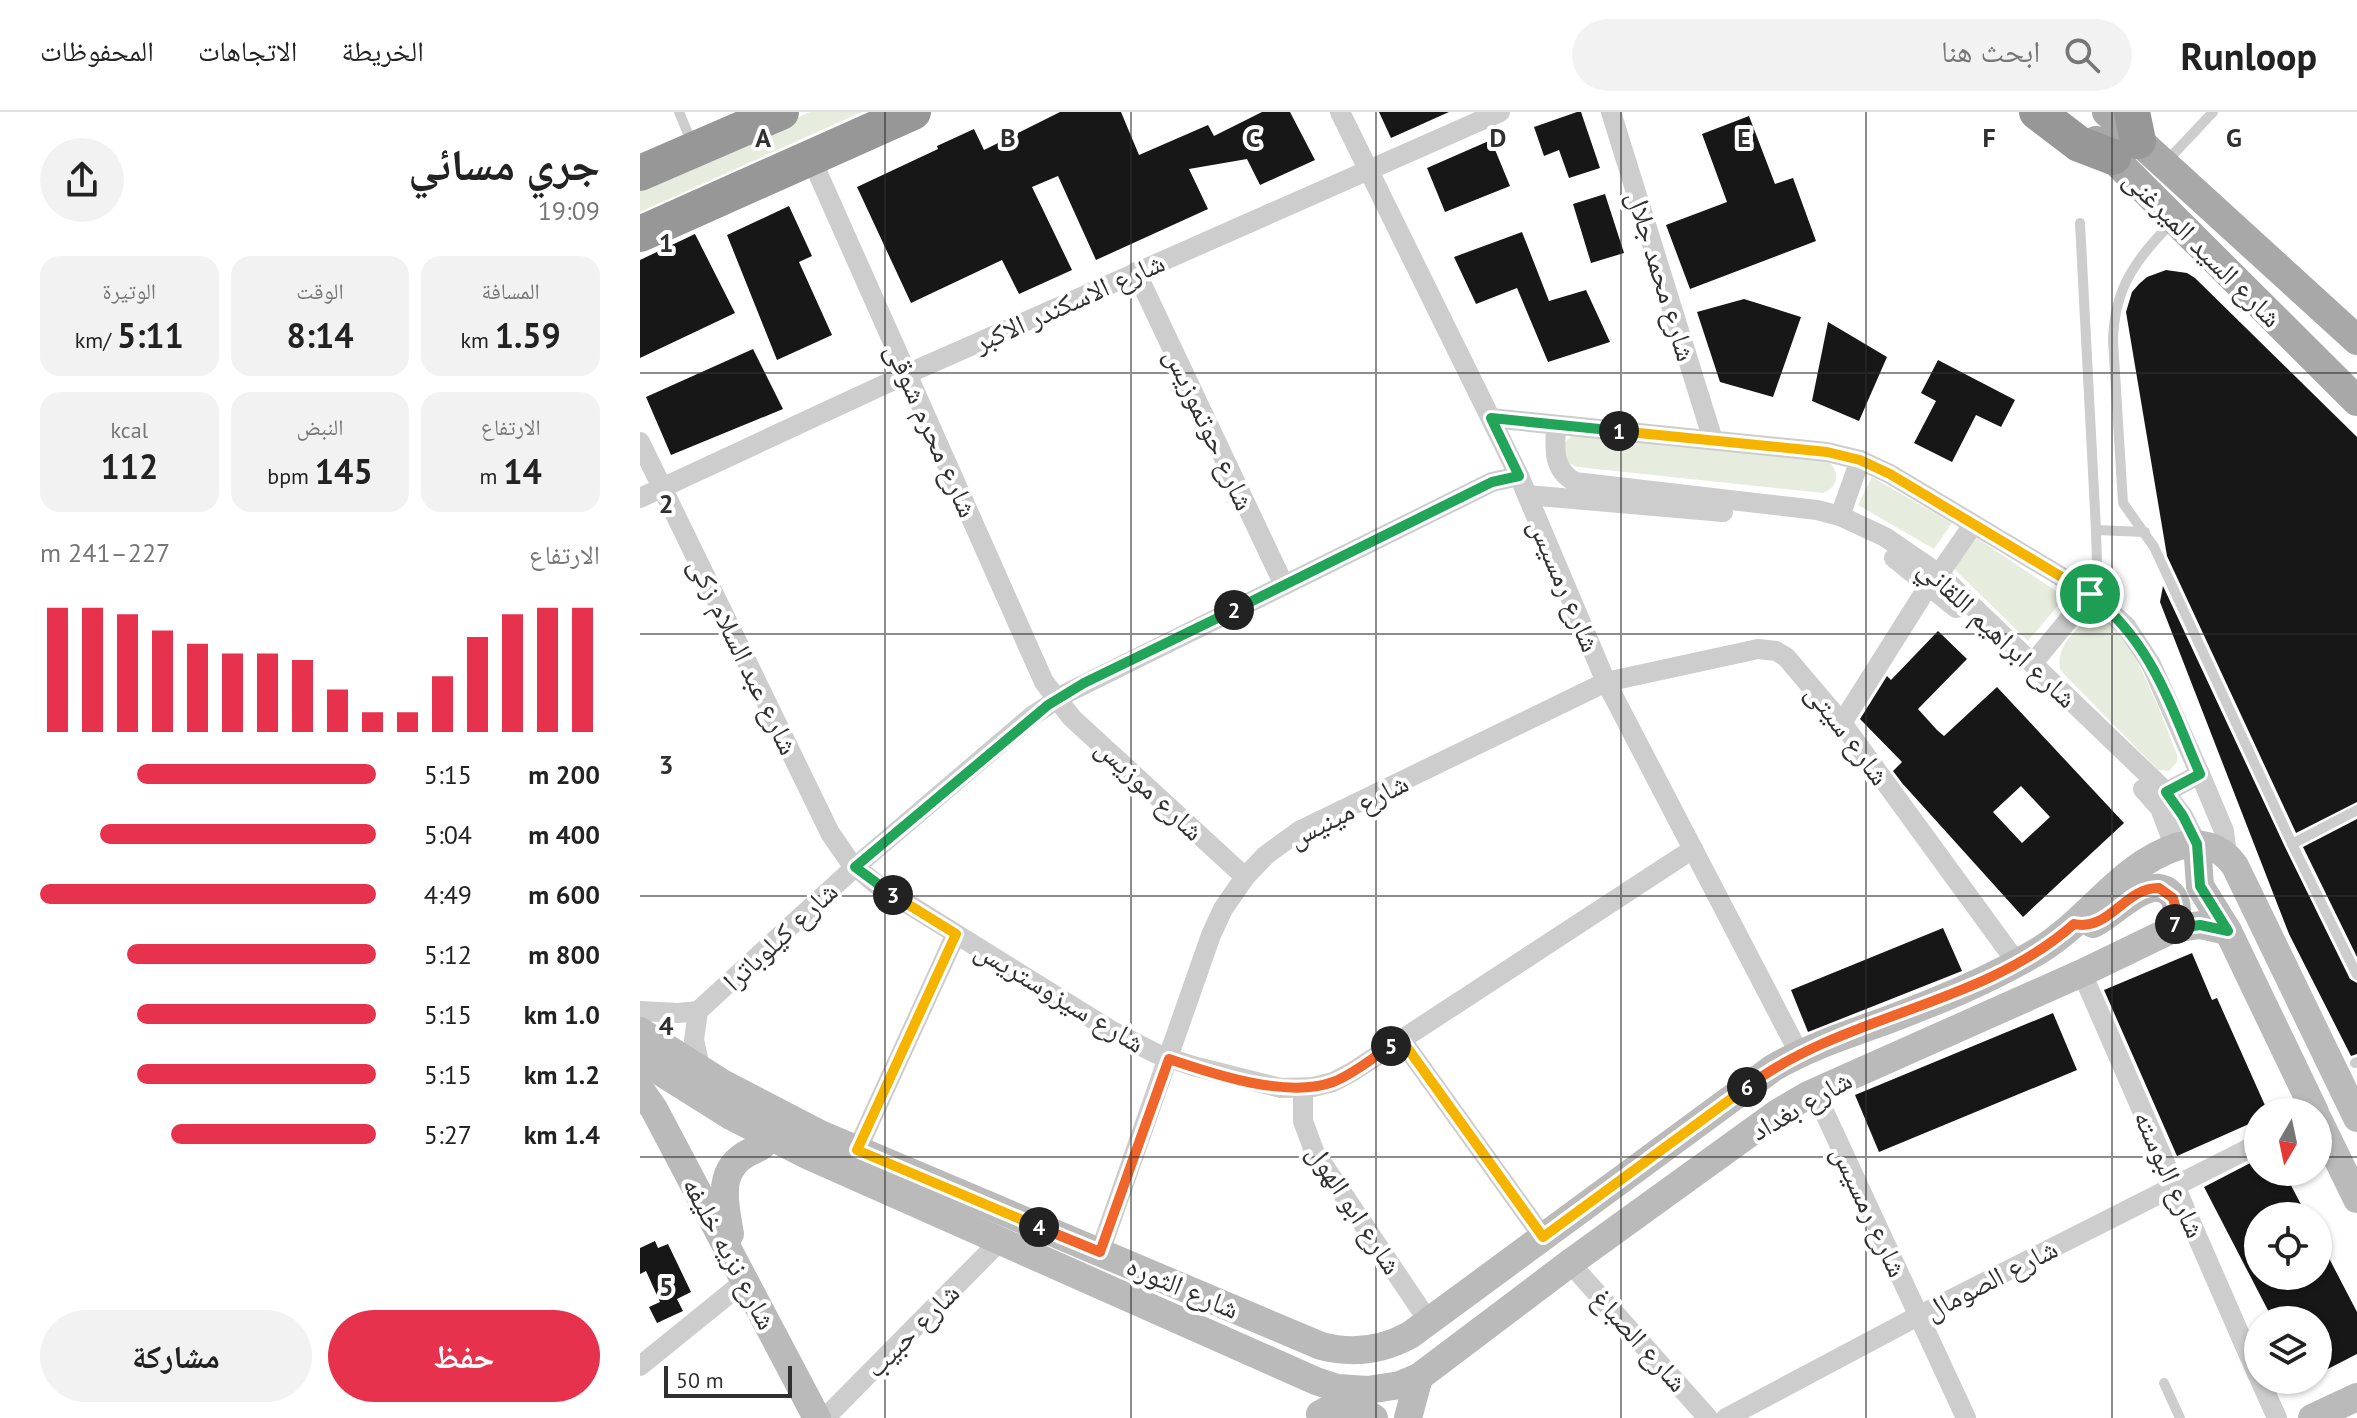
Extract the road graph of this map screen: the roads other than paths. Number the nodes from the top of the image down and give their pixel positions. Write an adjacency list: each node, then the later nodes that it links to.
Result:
1 (679, 112): 12 (lane)
2 (781, 112): 12 (highway)
3 (913, 112): 13 (highway)
4 (1340, 112): 15 (street, شارع رمسيس)
5 (1500, 112): 15 (street, شارع الاسكندر الاكبر)
6 (1611, 112): 26 (street, شارع محمد جلال)
7 (2037, 112): 11 (highway, شارع السيد الميرغنى)
8 (2066, 112): 11 (main road)
9 (2107, 112): 11 (main road)
10 (2213, 112): 11 (lane)
11 (2137, 144): 16 (main road, شارع السيد الميرغنى); 16 (main road); 21 (main road, شارع السيد الميرغنى)
12 (695, 149): 14 (highway)
13 (811, 158): 19 (highway); 22 (street, شارع محرم شوقى)
14 (642, 167)
15 (1370, 169): 20 (street, شارع الاسكندر الاكبر); 24 (street, شارع رمسيس)
16 (2141, 185): 17 (main road, شارع السيد الميرغنى)
17 (2175, 220): 23 (main road, شارع السيد الميرغنى); 36 (lane)
18 (2080, 223): 35 (lane)
19 (640, 234)
20 (1136, 272): 22 (street, شارع الاسكندر الاكبر); 38 (street, شارع حوتموزيس)
21 (2354, 333)
22 (907, 374): 30 (street, شارع الاسكندر الاكبر); 42 (street, شارع محرم شوقى)
23 (2357, 401)
24 (1491, 418): 25 (street); 29 (street, شارع رمسيس)
25 (1556, 425): 26 (street); 33 (street, شارع ابراهيم اللقاني)
26 (1713, 440): 28 (street)
27 (640, 442): 30 (street, شارع عبد السلام زكى)
28 (1860, 460): 33 (street); 34 (street)
29 (1519, 476): 31 (street, شارع رمسيس); 38 (street, شارع كيلوباترا)
30 (662, 488): 32 (street, شارع الاسكندر الاكبر); 51 (street, شارع عبد السلام زكى)
31 (1527, 495): 37 (street, شارع ابراهيم اللقاني); 41 (street, شارع رمسيس)
32 (640, 498)
33 (1840, 516): 37 (street, شارع ابراهيم اللقاني)
34 (1973, 525): 37 (street); 39 (street)
35 (2096, 530): 36 (lane); 39 (lane)
36 (2145, 532): 47 (lane)
37 (1934, 579): 40 (street, شارع ابراهيم اللقاني); 43 (street); 48 (street, شارع ابراهيم اللقاني)
38 (1284, 585): 42 (street, شارع كيلوباترا)
39 (2090, 594): 40 (street); 44 (street)
40 (2033, 663): 45 (street, شارع ابراهيم اللقاني)
41 (1606, 682): 43 (street, شارع سيتى); 49 (street, شارع رمسيس); 52 (street, شارع مينيس)
42 (1056, 700): 51 (street, شارع كيلوباترا); 52 (street, شارع موزيس)
43 (1842, 723): 58 (street, شارع سيتى)
44 (2200, 774): 45 (street); 50 (street)
45 (2166, 792): 48 (street, شارع ابراهيم اللقاني)
46 (2357, 810): 47 (lane)
47 (2292, 844): 60 (lane)
48 (2186, 846): 50 (main road); 53 (main road, شارع ابراهيم اللقاني); 54 (main road, شارع بغداد)
49 (1693, 849): 64 (street, شارع سيزوستريس); 65 (street, شارع رمسيس)
50 (2232, 864): 53 (main road); 73 (main road)
51 (855, 867): 57 (street, شارع سيزوستريس); 62 (street, شارع كيلوباترا)
52 (1245, 877): 66 (street, شارع مينيس)
53 (2200, 886): 56 (main road, شارع ابراهيم اللقاني)
54 (2074, 924): 55 (main road); 58 (main road, شارع بغداد)
55 (2173, 929): 56 (main road, شارع بغداد); 59 (main road, شارع بغداد)
56 (2228, 931): 72 (main road, شارع ابراهيم اللقاني)
57 (956, 934): 66 (street, شارع سيزوستريس); 76 (street)
58 (2017, 963): 65 (main road, شارع بغداد)
59 (2082, 973): 71 (main road, شارع بغداد); 79 (street, شارع البوسته)
60 (2357, 975)
61 (640, 1011): 62 (street, شارع كيلوباترا)
62 (698, 1011): 68 (street, شارع كيلوباترا)
63 (640, 1031): 68 (main road, شارع الثوره)
64 (1401, 1039): 69 (street, شارع سيزوستريس); 81 (street)
65 (1799, 1053): 81 (main road, شارع بغداد)
66 (1169, 1059): 69 (street, شارع سيزوستريس); 83 (street, شارع مينيس)
67 (640, 1061): 74 (main road, شارع الثوره); 78 (main road)
68 (701, 1071): 76 (main road, شارع الثوره)
69 (1303, 1088): 88 (street, شارع ابو الهول)
70 (640, 1089): 78 (main road, شارع نزيه خليفه)
71 (1815, 1092): 85 (main road, شارع بغداد); 87 (street, شارع رمسيس)
72 (2308, 1098)
73 (2357, 1118)
74 (768, 1136): 82 (main road, شارع الثوره); 84 (main road)
75 (2332, 1148): 80 (main road)
76 (857, 1150): 83 (main road, شارع الثوره)
77 (2244, 1151): 79 (street, شارع الصومال)
78 (687, 1171): 84 (main road, شارع نزيه خليفه)
79 (2175, 1186): 87 (street, شارع الصومال); 89 (street, شارع البوسته)
80 (2357, 1199)
81 (1543, 1237): 88 (main road, شارع بغداد)
82 (1000, 1241): 92 (main road, شارع الثوره); 98 (street, شارع حبيب)
83 (1100, 1252): 88 (main road, شارع الثوره)
84 (732, 1254): 86 (main road, شارع نزيه خليفه)
85 (1570, 1263): 91 (main road, شارع بغداد); 101 (street, شارع الصباغ)
86 (745, 1281): 90 (street); 97 (main road, شارع نزيه خليفه)
87 (1918, 1316): 102 (street, شارع الصومال); 103 (street, شارع رمسيس)
88 (1429, 1322)
89 (2244, 1344)
90 (640, 1366)
91 (1419, 1377): 92 (main road, شارع الثوره); 100 (main road)
92 (1316, 1381): 96 (main road)
93 (2164, 1383): 104 (lane)
94 (2266, 1394): 105 (street, شارع البوسته)
95 (2357, 1397): 106 (main road)
96 (1318, 1416): 99 (main road)
97 (817, 1418)
98 (825, 1418)
99 (1374, 1418)
100 (1408, 1418)
101 (1708, 1418)
102 (1726, 1418)
103 (1966, 1418)
104 (2180, 1418)
105 (2277, 1418)
106 (2312, 1418)

